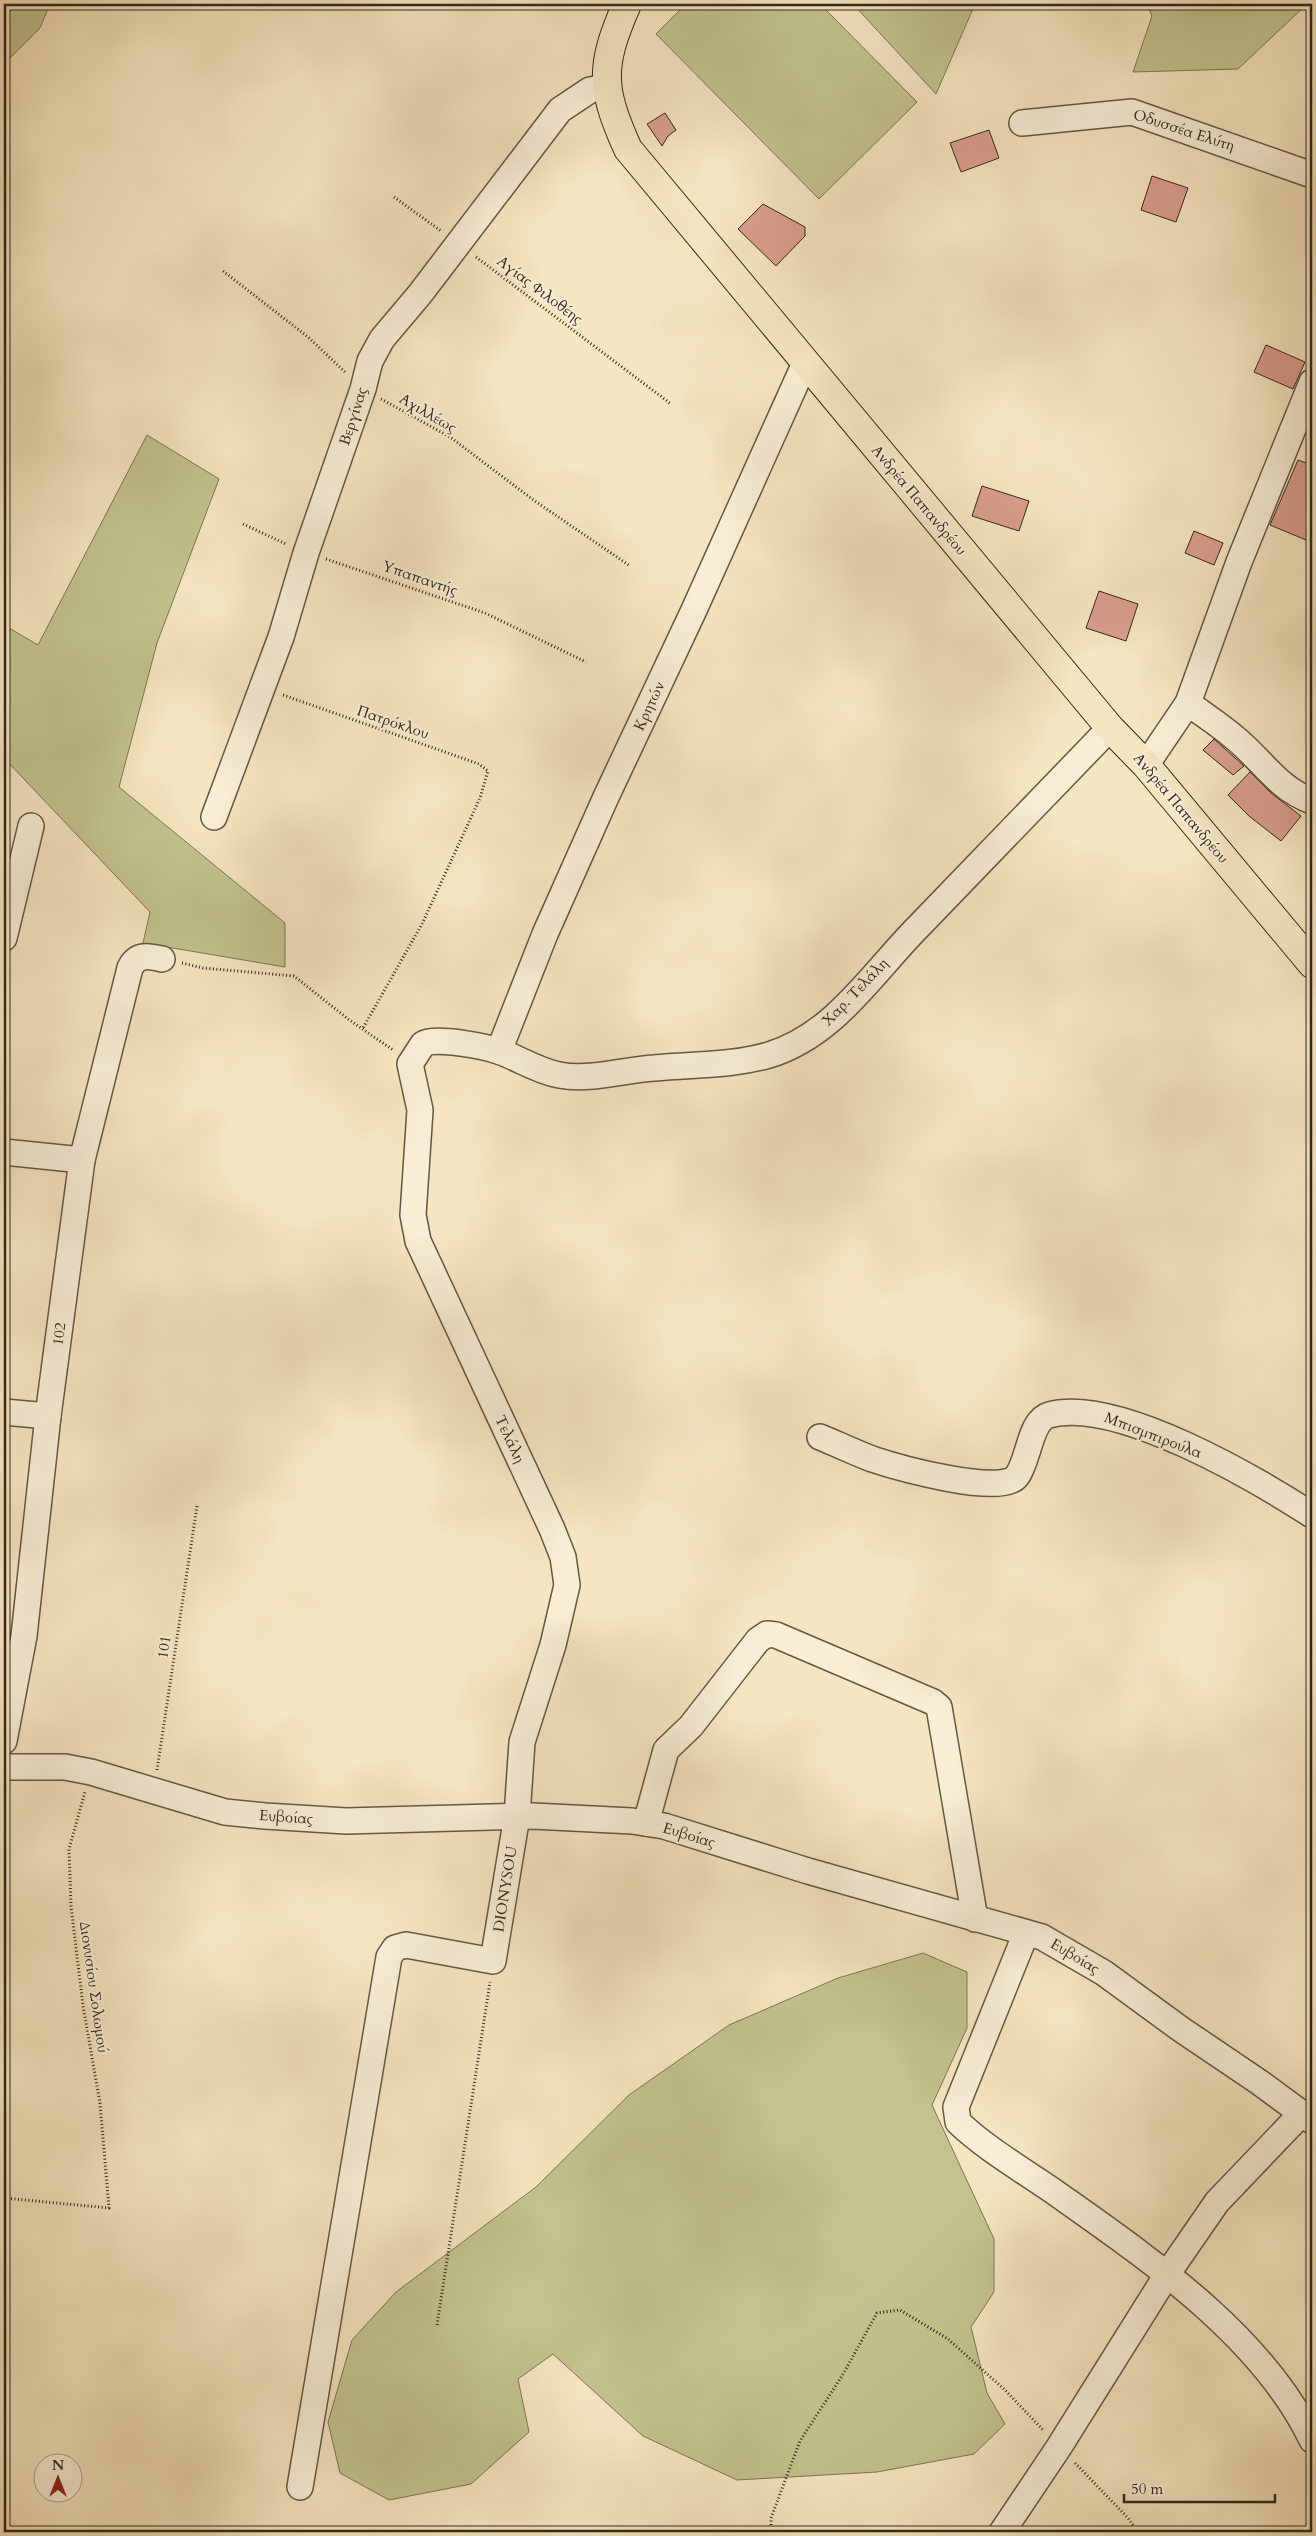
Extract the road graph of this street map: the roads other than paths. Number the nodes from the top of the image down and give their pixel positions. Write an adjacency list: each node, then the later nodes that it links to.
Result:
1 (628, 4): 2 (main road, Ανδρέα Παπανδρέου)
2 (606, 88): 5 (main road, Ανδρέα Παπανδρέου); 11 (street, Βεργίνας)
3 (1022, 124): 4 (street, Οδυσσέα Ελύτη)
4 (1312, 175)
5 (805, 363): 8 (main road, Ανδρέα Παπανδρέου); 16 (street, Κρητών)
6 (1312, 382): 7 (street)
7 (1188, 704): 9 (street); 10 (street)
8 (1110, 728): 9 (main road, Ανδρέα Παπανδρέου); 16 (street, Χαρ. Τελάλη)
9 (1146, 765): 15 (main road, Ανδρέα Παπανδρέου)
10 (1312, 802)
11 (214, 817)
12 (31, 826): 13 (street)
13 (4, 938)
14 (162, 959): 19 (street, 102)
15 (1312, 964)
16 (499, 1051): 17 (street, Χαρ. Τελάλη)
17 (410, 1064): 26 (street, Τελάλη)
18 (4, 1152): 19 (street)
19 (82, 1160): 21 (street, 102)
20 (4, 1412): 21 (street)
21 (48, 1416): 24 (street, 102)
22 (820, 1437): 23 (street, Μπισμπιρούλα)
23 (1312, 1516)
24 (4, 1741)
25 (4, 1767): 26 (street, Ευβοίας)
26 (517, 1816): 27 (street, Ευβοίας); 33 (street, DIONYSOU)
27 (646, 1822): 28 (street, Ευβοίας); 28 (street)
28 (976, 1919): 29 (street, Ευβοίας)
29 (1026, 1933): 30 (street, Ευβοίας); 31 (street)
30 (1307, 2117): 31 (street)
31 (1168, 2273): 32 (street); 34 (street)
32 (1312, 2440)
33 (300, 2487)
34 (1002, 2532)

